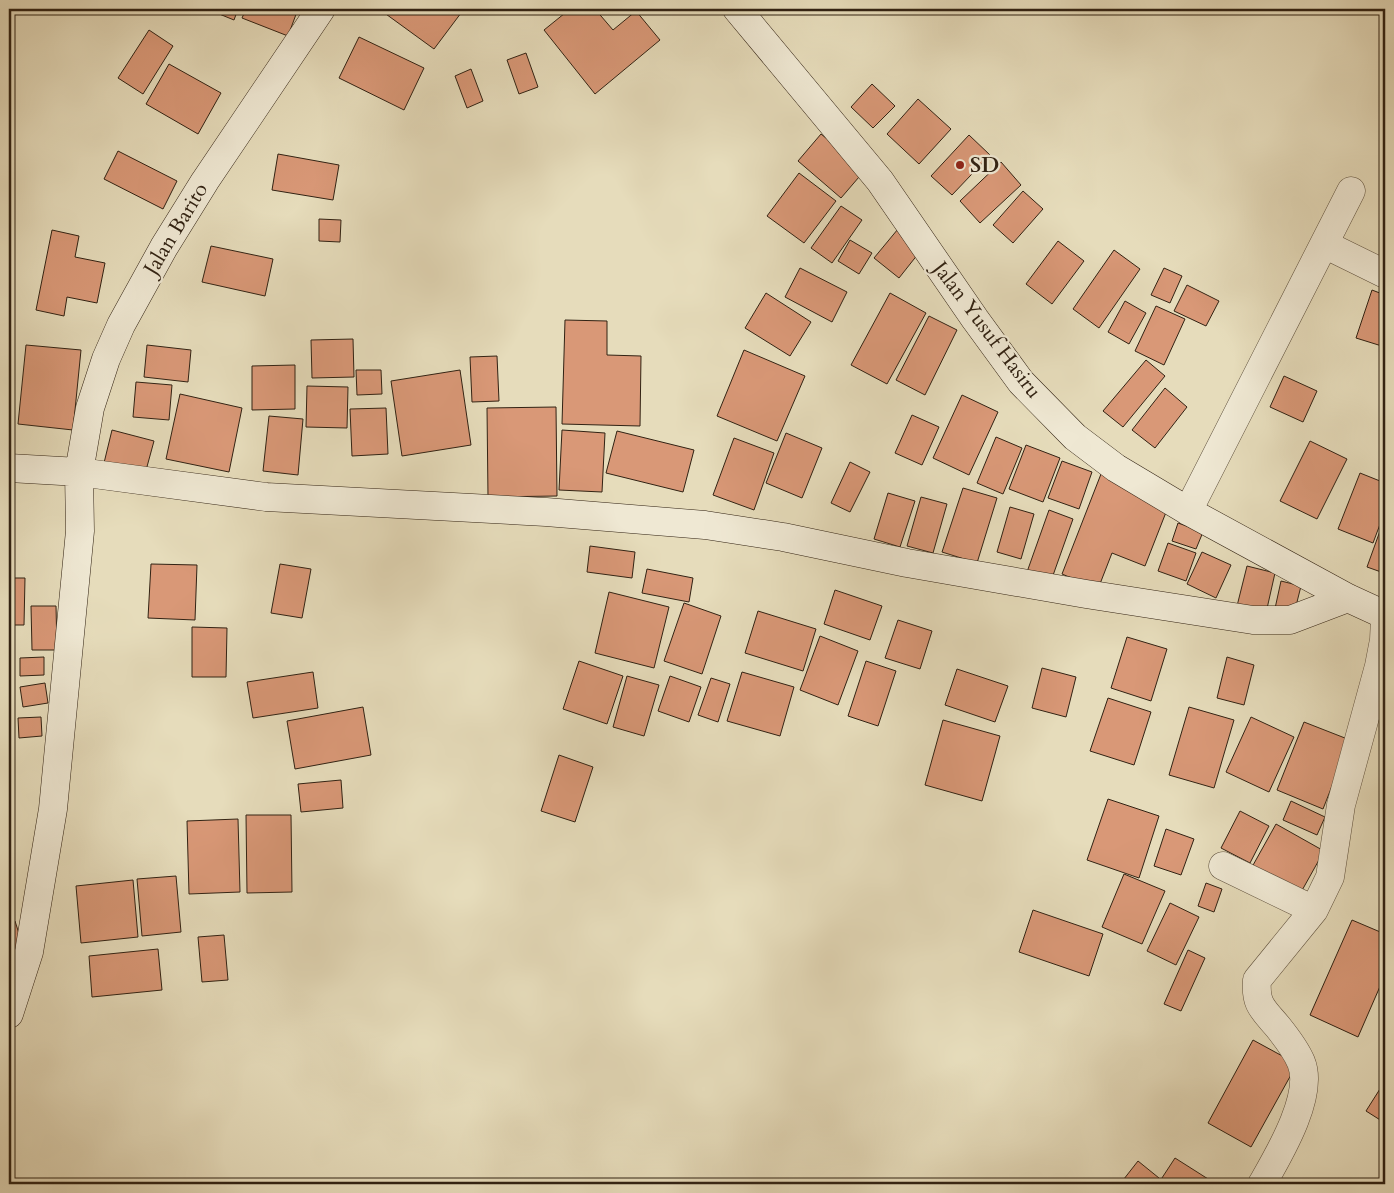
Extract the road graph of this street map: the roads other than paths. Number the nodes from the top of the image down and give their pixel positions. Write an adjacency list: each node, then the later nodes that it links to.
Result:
1 (321, 9): 7 (street, Jalan Barito)
2 (737, 9): 8 (street, Jalan Yusuf Hasiru)
3 (1351, 191): 4 (street)
4 (1324, 244): 5 (street); 8 (street)
5 (1385, 274)
6 (9, 468): 7 (street)
7 (79, 472): 9 (street); 13 (street, Jalan Barito)
8 (1188, 511): 9 (street, Jalan Yusuf Hasiru)
9 (1348, 598): 10 (street, Jalan Yusuf Hasiru)
10 (1385, 617): 12 (street)
11 (1223, 866): 12 (street)
12 (1314, 910): 14 (street)
13 (9, 1014)
14 (1262, 1184)

